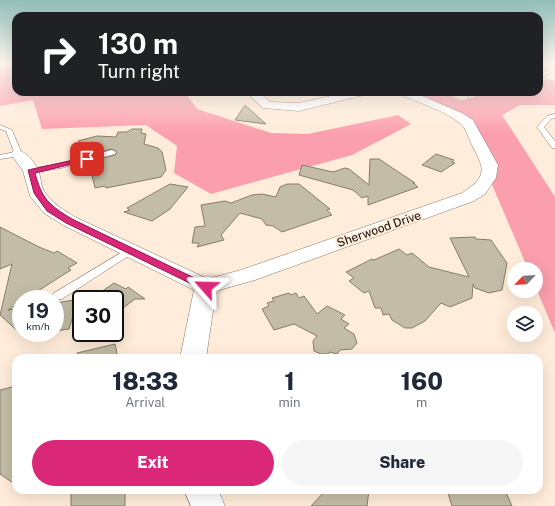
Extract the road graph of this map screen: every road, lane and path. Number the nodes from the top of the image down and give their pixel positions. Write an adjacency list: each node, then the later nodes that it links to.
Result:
1 (257, 96): 2 (street)
2 (347, 96)
3 (413, 96): 12 (street, Sherwood Drive)
4 (552, 117): 5 (lane); 7 (lane)
5 (555, 123)
6 (0, 127): 9 (lane)
7 (555, 146)
8 (112, 152): 10 (lane)
9 (9, 155): 10 (street)
10 (31, 171): 11 (street)
11 (129, 251): 12 (street); 13 (lane)
12 (206, 287): 14 (street)
13 (64, 292)
14 (194, 354)
15 (202, 494): 16 (street)
16 (208, 506)

